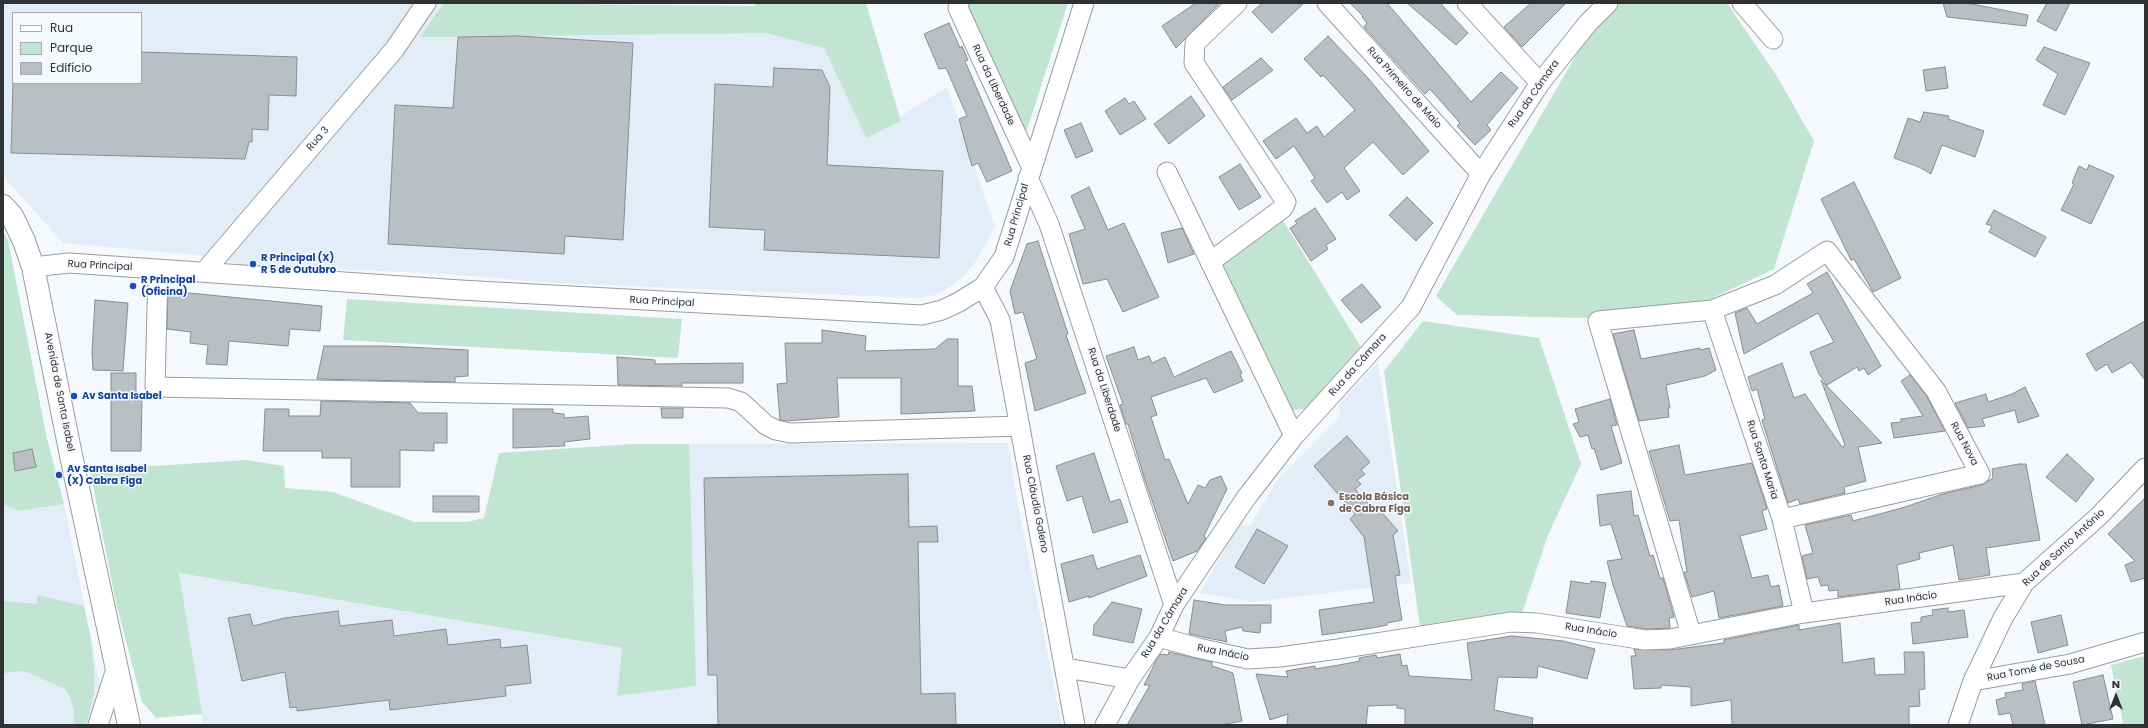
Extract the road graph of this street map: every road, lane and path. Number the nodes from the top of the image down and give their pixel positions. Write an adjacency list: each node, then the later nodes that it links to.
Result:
1 (426, 3): 18 (street, Rua 3)
2 (959, 3): 11 (street, Rua da Liberdade)
3 (1084, 3): 11 (street, Rua Principal)
4 (1237, 3): 15 (street)
5 (1328, 3): 13 (street, Rua Primeiro de Maio)
6 (1467, 3): 10 (street)
7 (1608, 3): 10 (street, Rua da Câmara)
8 (1742, 3): 9 (street)
9 (1773, 39)
10 (1540, 83): 13 (street, Rua da Câmara)
11 (1029, 172): 19 (street, Rua Principal); 26 (street, Rua da Liberdade)
12 (1167, 172): 15 (street)
13 (1481, 174): 22 (street, Rua da Câmara)
14 (3, 206): 16 (main road, Avenida de Santa Isabel)
15 (1210, 262): 22 (street)
16 (33, 267): 17 (street, Rua Principal); 31 (main road, Avenida de Santa Isabel)
17 (158, 268): 18 (street, Rua Principal); 21 (street)
18 (205, 271): 19 (street, Rua Principal)
19 (983, 287): 21 (street, Rua Cláudio Galeno)
20 (1712, 310): 24 (street, Rua Santa Maria); 24 (street, Rua Nova); 28 (street)
21 (1020, 426): 32 (street, Rua Cláudio Galeno)
22 (1294, 436): 26 (street, Rua da Câmara)
23 (2145, 468): 25 (street, Rua de Santo António)
24 (1782, 519): 27 (street, Rua Santa Maria)
25 (2024, 584): 27 (street, Rua Inácio); 34 (street, Rua de Santo António)
26 (1174, 605): 29 (street, Rua da Câmara)
27 (1804, 613): 28 (street, Rua Inácio)
28 (1691, 634): 29 (street, Rua Inácio)
29 (1159, 637): 33 (street, Rua da Câmara)
30 (2145, 642): 34 (street, Rua Tomé de Sousa)
31 (117, 666): 35 (street); 36 (main road, Avenida de Santa Isabel)
32 (1066, 668): 33 (street); 37 (street, Rua Cláudio Galeno)
33 (1130, 678): 38 (street, Rua da Câmara)
34 (1973, 681): 39 (street, Rua de Santo António)
35 (98, 725)
36 (129, 725)
37 (1076, 725)
38 (1105, 725)
39 (1958, 725)

